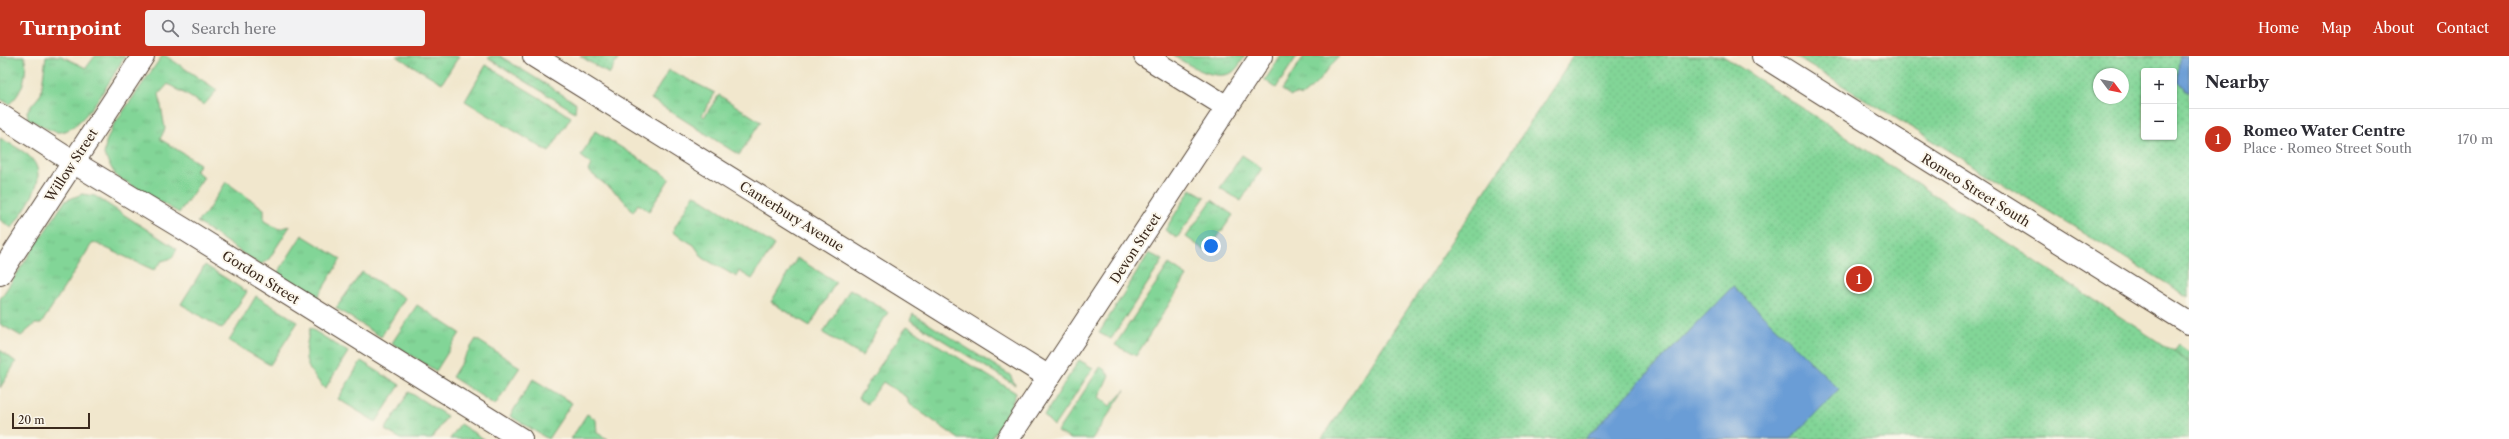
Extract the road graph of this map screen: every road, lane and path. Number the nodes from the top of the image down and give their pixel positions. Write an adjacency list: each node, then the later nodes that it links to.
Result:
1 (143, 56): 8 (street, Willow Street)
2 (534, 56): 11 (street, Canterbury Avenue)
3 (1145, 56): 6 (street)
4 (1261, 56): 6 (street, Devon Street)
5 (1763, 56): 10 (street, Romeo Street South)
6 (1227, 107): 11 (street, Devon Street)
7 (0, 115): 8 (street, Gordon Street)
8 (73, 162): 9 (street, Willow Street); 12 (street, Gordon Street)
9 (0, 274)
10 (2189, 323)
11 (1049, 377): 13 (street, Devon Street)
12 (521, 439)
13 (1008, 439)

